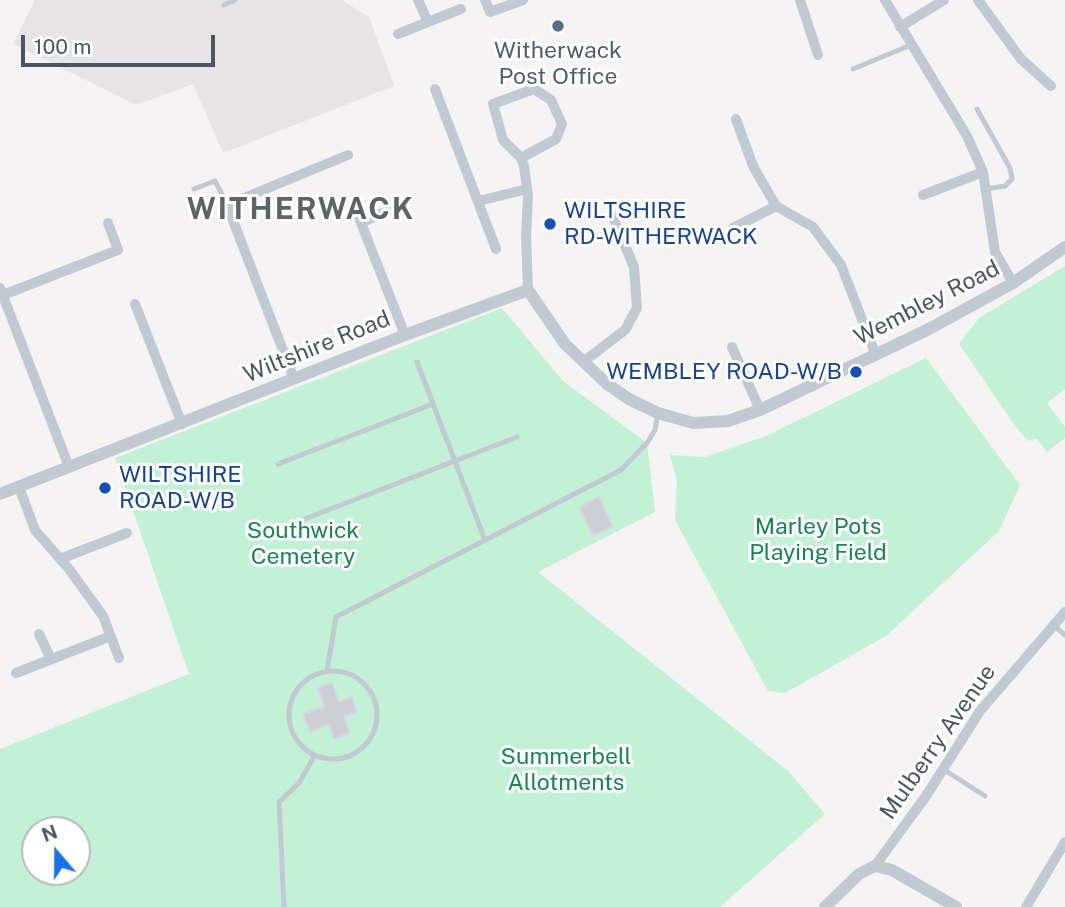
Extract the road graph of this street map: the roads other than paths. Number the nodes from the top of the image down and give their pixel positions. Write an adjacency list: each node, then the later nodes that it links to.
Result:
1 (235, 0): 9 (lane)
2 (418, 0): 11 (street)
3 (485, 0): 4 (street)
4 (523, 0)
5 (800, 0): 15 (street)
6 (885, 0): 12 (street)
7 (944, 0): 12 (street)
8 (978, 0): 17 (street)
9 (224, 5)
10 (461, 9): 11 (street)
11 (428, 22): 13 (street)
12 (900, 27): 14 (street)
13 (398, 34)
14 (911, 45): 16 (lane); 23 (street)
15 (818, 55)
16 (853, 69)
17 (1051, 86)
18 (435, 89): 28 (street)
19 (977, 109): 26 (lane)
20 (736, 119): 31 (street)
21 (348, 155): 30 (street)
22 (521, 158): 22 (street); 25 (street)
23 (983, 172): 26 (street); 27 (street)
24 (194, 189): 30 (lane)
25 (527, 189): 28 (street); 40 (street)
26 (986, 189): 39 (street)
27 (923, 195)
28 (479, 201): 38 (street)
29 (355, 204): 35 (street)
30 (227, 205): 48 (street)
31 (776, 206): 36 (street); 45 (street)
32 (391, 209): 35 (street)
33 (612, 215): 47 (street)
34 (108, 223): 41 (street)
35 (361, 223): 43 (street)
36 (733, 228)
37 (1065, 247): 39 (street, Wembley Road)
38 (496, 250)
39 (1013, 284): 45 (street, Wembley Road)
40 (528, 290): 43 (street, Wiltshire Road); 47 (street, Wembley Road)
41 (1, 292): 56 (street)
42 (135, 304): 52 (street)
43 (405, 335): 48 (street, Wiltshire Road)
44 (732, 346): 50 (street)
45 (876, 353): 50 (street, Wembley Road)
46 (417, 362): 49 (lane)
47 (583, 362): 51 (street, Wembley Road)
48 (295, 379): 52 (street, Wiltshire Road)
49 (433, 404): 54 (lane); 55 (lane)
50 (760, 410): 51 (street, Wembley Road)
51 (658, 413): 61 (lane)
52 (182, 424): 56 (street, Wiltshire Road)
53 (517, 438): 54 (lane)
54 (455, 461): 59 (lane); 61 (lane)
55 (278, 464)
56 (69, 467): 57 (street, Wiltshire Road)
57 (19, 487): 58 (street, Wiltshire Road); 62 (street)
58 (0, 494)
59 (297, 522)
60 (127, 533): 62 (street)
61 (485, 540): 70 (lane)
62 (60, 559): 67 (street)
63 (1065, 612): 64 (street, Mulberry Avenue)
64 (1053, 625): 66 (lane); 73 (street, Mulberry Avenue)
65 (39, 634): 69 (street)
66 (1065, 635)
67 (111, 636): 68 (street); 69 (street)
68 (119, 658)
69 (51, 659): 71 (street)
70 (327, 671): 72 (lane); 72 (lane)
71 (16, 673)
72 (315, 755): 77 (lane)
73 (943, 769): 74 (lane); 76 (street, Mulberry Avenue)
74 (985, 796)
75 (1065, 842): 80 (street)
76 (875, 866): 78 (street); 79 (street)
77 (284, 907)
78 (825, 907)
79 (956, 907)
80 (1027, 907)

